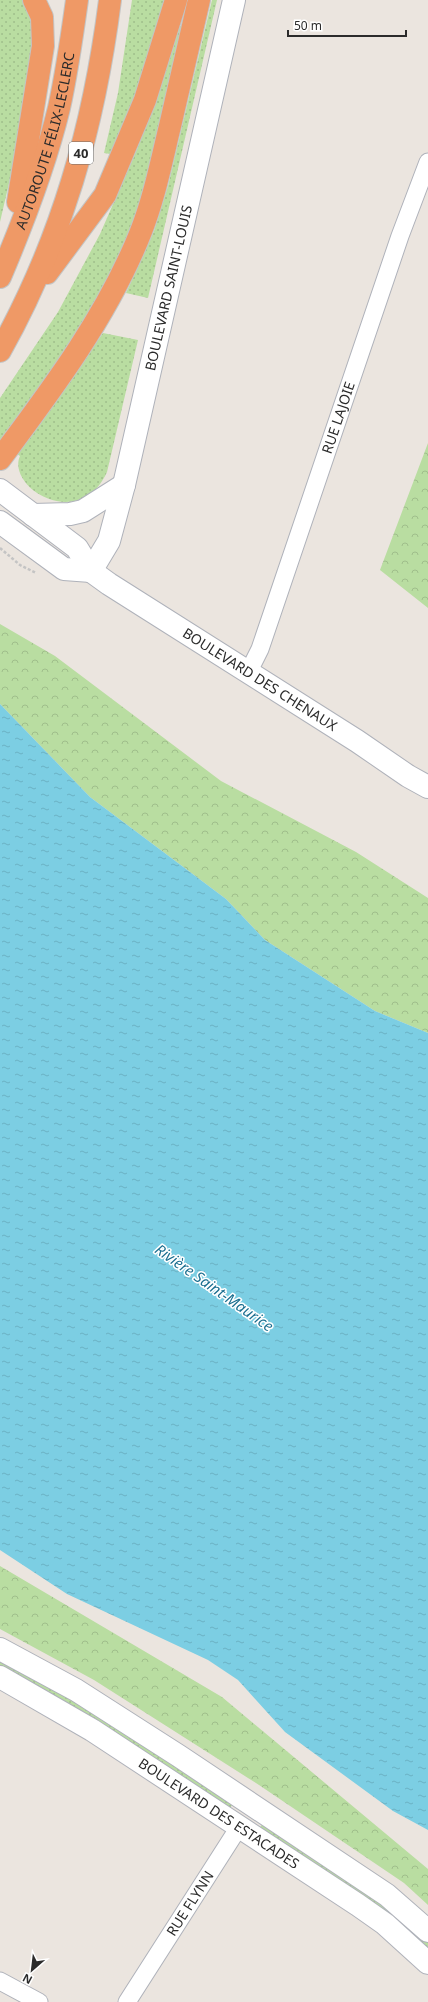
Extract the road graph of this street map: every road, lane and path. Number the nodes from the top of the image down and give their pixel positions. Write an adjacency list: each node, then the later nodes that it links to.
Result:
1 (34, 0): 8 (highway)
2 (77, 0): 8 (highway, AUTOROUTE FÉLIX-LECLERC / 40)
3 (110, 0): 10 (highway, 40)
4 (176, 0): 10 (highway)
5 (199, 0): 12 (highway)
6 (234, 0): 13 (street, BOULEVARD SAINT-LOUIS)
7 (428, 162): 18 (street, RUE LAJOIE)
8 (9, 254): 9 (highway, AUTOROUTE FÉLIX-LECLERC / 40)
9 (0, 277)
10 (27, 300): 11 (highway, 40)
11 (0, 351)
12 (0, 459)
13 (124, 485): 15 (street); 17 (street, BOULEVARD SAINT-LOUIS)
14 (0, 490): 15 (street, BOULEVARD DES CHENAUX)
15 (33, 515): 17 (street, BOULEVARD DES CHENAUX)
16 (0, 522): 17 (street, BOULEVARD DES CHENAUX)
17 (92, 571): 18 (street, BOULEVARD DES CHENAUX)
18 (248, 673): 19 (street, BOULEVARD DES CHENAUX)
19 (428, 787)
20 (0, 1649): 22 (street, BOULEVARD DES ESTACADES)
21 (0, 1677): 23 (street, BOULEVARD DES ESTACADES)
22 (254, 1806): 23 (street, RUE FLYNN); 24 (street, BOULEVARD DES ESTACADES)
23 (239, 1827): 25 (street, BOULEVARD DES ESTACADES); 28 (street, RUE FLYNN)
24 (428, 1930)
25 (428, 1963)
26 (0, 1981): 27 (street)
27 (39, 2002)
28 (127, 2002)

